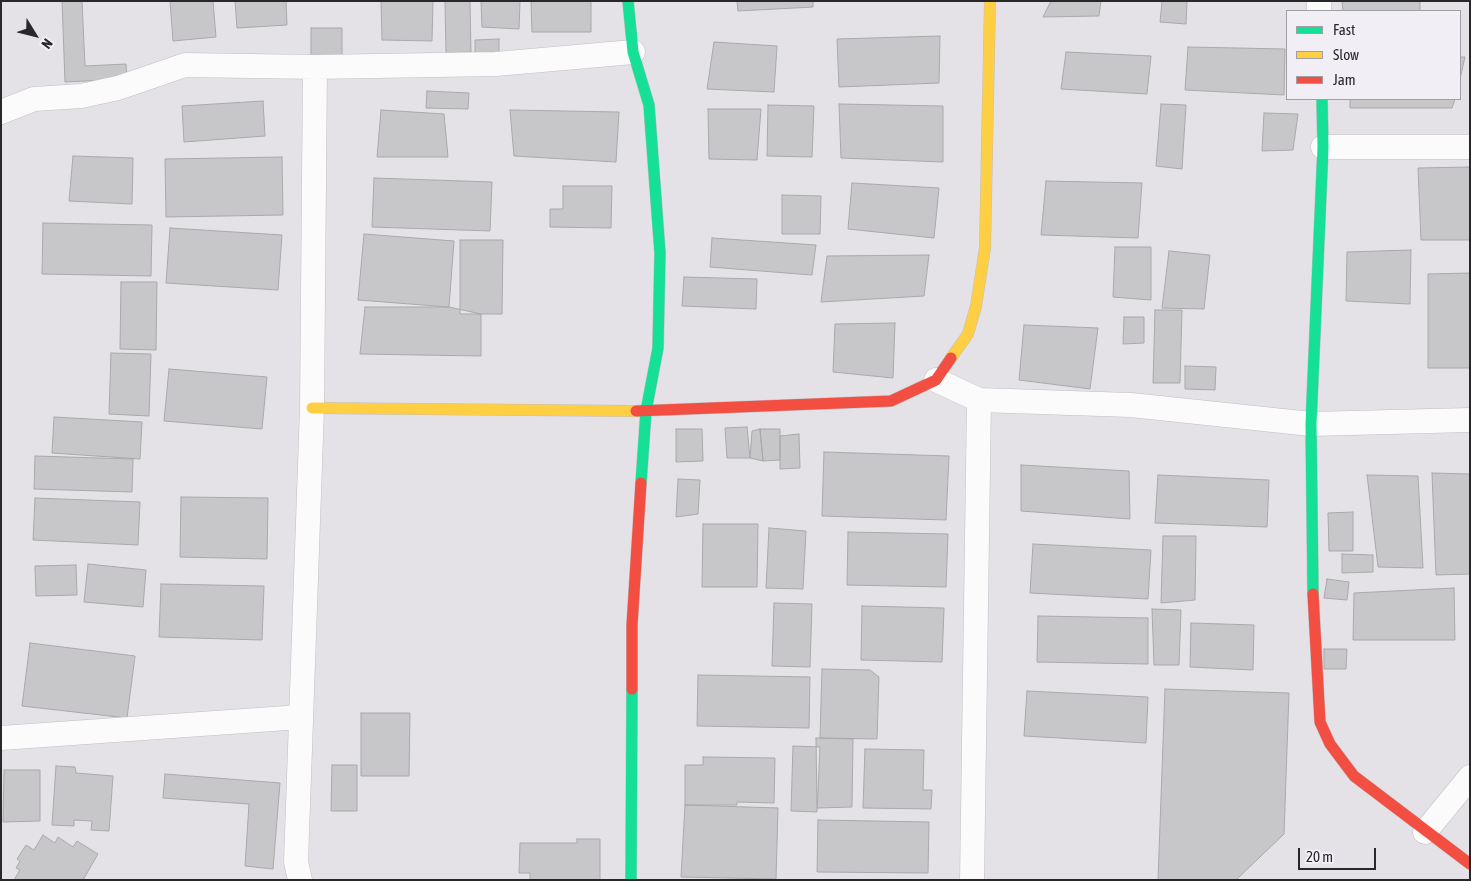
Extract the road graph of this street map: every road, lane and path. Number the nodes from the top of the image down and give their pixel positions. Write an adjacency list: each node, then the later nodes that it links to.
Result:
1 (628, 1): 3 (street)
2 (990, 1): 9 (street)
3 (633, 52): 4 (street); 12 (street)
4 (315, 67): 6 (street); 11 (street)
5 (1322, 100): 7 (street)
6 (1, 112)
7 (1324, 147): 8 (street); 14 (street)
8 (1470, 147)
9 (936, 380): 10 (street); 12 (street)
10 (979, 400): 14 (street); 22 (street)
11 (312, 408): 12 (street); 15 (street)
12 (646, 411): 21 (street)
13 (1470, 420): 14 (street)
14 (1311, 424): 18 (street)
15 (301, 717): 16 (street); 20 (street)
16 (1, 738)
17 (1470, 777): 18 (street)
18 (1425, 832): 19 (street)
19 (1470, 864)
20 (300, 880)
21 (631, 880)
22 (972, 880)

